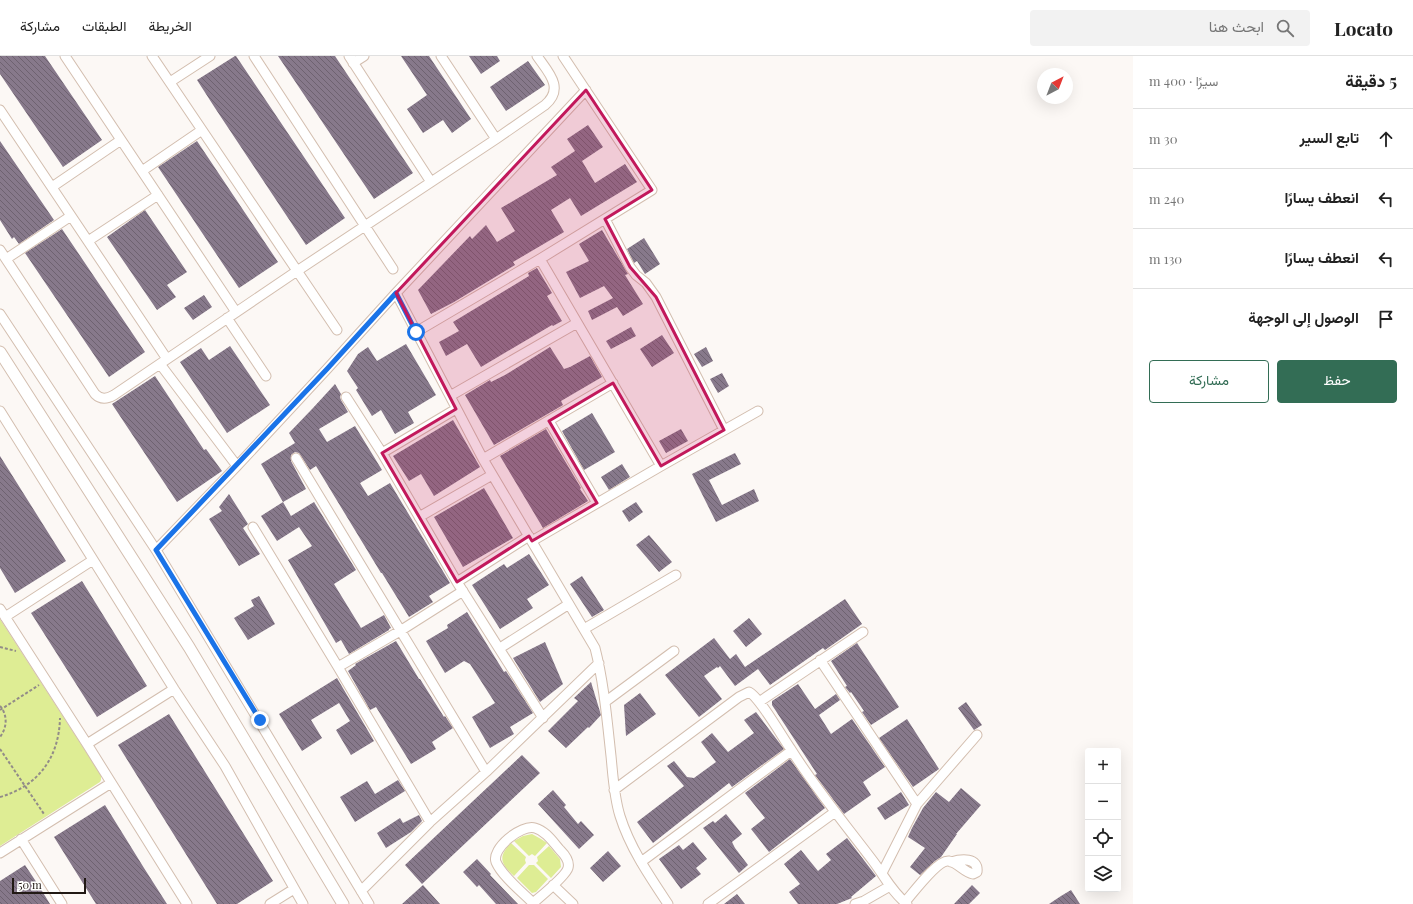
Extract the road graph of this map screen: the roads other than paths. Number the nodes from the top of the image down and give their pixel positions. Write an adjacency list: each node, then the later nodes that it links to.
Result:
1 (65, 56): 15 (street)
2 (152, 56): 10 (street)
3 (210, 56): 10 (street)
4 (254, 56): 22 (street)
5 (364, 56): 9 (street)
6 (441, 56): 14 (street)
7 (537, 56): 14 (street)
8 (563, 56): 11 (street)
9 (351, 60): 17 (street)
10 (170, 82): 13 (street)
11 (586, 90): 21 (street); 29 (street)
12 (0, 110): 18 (street)
13 (202, 130): 16 (street); 27 (street)
14 (496, 139): 17 (street)
15 (121, 140): 16 (street); 18 (street)
16 (142, 171): 19 (street)
17 (431, 182): 22 (street)
18 (52, 187): 20 (street)
19 (158, 195): 23 (street); 30 (street)
20 (71, 216): 23 (street); 25 (street)
21 (605, 219): 26 (street); 46 (street)
22 (365, 225): 27 (street); 28 (street)
23 (88, 241): 37 (street)
24 (0, 250): 25 (street)
25 (6, 259): 37 (street)
26 (540, 259): 33 (street); 35 (street)
27 (296, 270): 30 (street); 34 (street)
28 (394, 270)
29 (396, 293): 35 (street); 50 (street)
30 (236, 312): 32 (street)
31 (0, 314): 57 (street)
32 (227, 318): 37 (street); 38 (street)
33 (577, 323): 39 (street); 40 (street)
34 (337, 330)
35 (416, 332): 40 (street)
36 (0, 352): 100 (street)
37 (163, 362): 50 (street)
38 (266, 376)
39 (613, 383): 45 (street); 51 (street)
40 (450, 396): 42 (street)
41 (346, 397): 47 (street)
42 (456, 409): 47 (street); 49 (street)
43 (0, 411): 58 (street)
44 (758, 411): 46 (street)
45 (549, 421): 49 (street); 53 (street)
46 (724, 430): 51 (street)
47 (382, 453): 54 (street)
48 (296, 458): 65 (street)
49 (483, 460): 52 (street)
50 (237, 466): 57 (street)
51 (661, 466): 53 (street)
52 (492, 474): 54 (street); 56 (street)
53 (597, 503): 56 (street)
54 (419, 517): 60 (street)
55 (253, 527): 71 (street)
56 (530, 539): 60 (street); 62 (street)
57 (156, 550): 93 (street)
58 (93, 560): 63 (street); 72 (street)
59 (676, 575): 64 (street)
60 (457, 582): 61 (street)
61 (463, 591): 65 (street); 67 (street)
62 (569, 604): 64 (street); 67 (street)
63 (3, 613): 77 (street)
64 (584, 630): 70 (street)
65 (400, 631): 71 (street); 79 (street)
66 (863, 632): 69 (street)
67 (500, 648): 75 (street)
68 (674, 651): 73 (street)
69 (820, 660): 74 (street); 82 (street)
70 (599, 663): 73 (street); 75 (street)
71 (338, 667): 84 (street)
72 (174, 689): 77 (street); 92 (street)
73 (605, 702): 81 (street)
74 (759, 702): 78 (street); 81 (street)
75 (544, 718): 79 (street)
76 (977, 735): 82 (street)
77 (88, 744): 80 (street)
78 (791, 751): 83 (street); 87 (street)
79 (486, 772): 84 (street)
80 (111, 783): 85 (street); 97 (street)
81 (614, 790): 87 (street)
82 (917, 804): 89 (street)
83 (835, 812): 89 (street); 104 (street)
84 (430, 822): 93 (street)
85 (21, 839): 86 (street); 96 (street)
86 (0, 853)
87 (641, 862): 103 (street)
88 (951, 862): 95 (street)
89 (882, 873): 91 (street)
90 (553, 885): 94 (street); 94 (street); 102 (street)
91 (890, 886): 95 (street); 105 (street)
92 (294, 889): 98 (street); 99 (street)
93 (361, 890): 101 (street)
94 (533, 903)
95 (906, 903)
96 (62, 904)
97 (187, 904)
98 (270, 904)
99 (303, 904)
100 (343, 904)
101 (369, 904)
102 (573, 904)
103 (668, 904)
104 (708, 904)
105 (855, 904)

